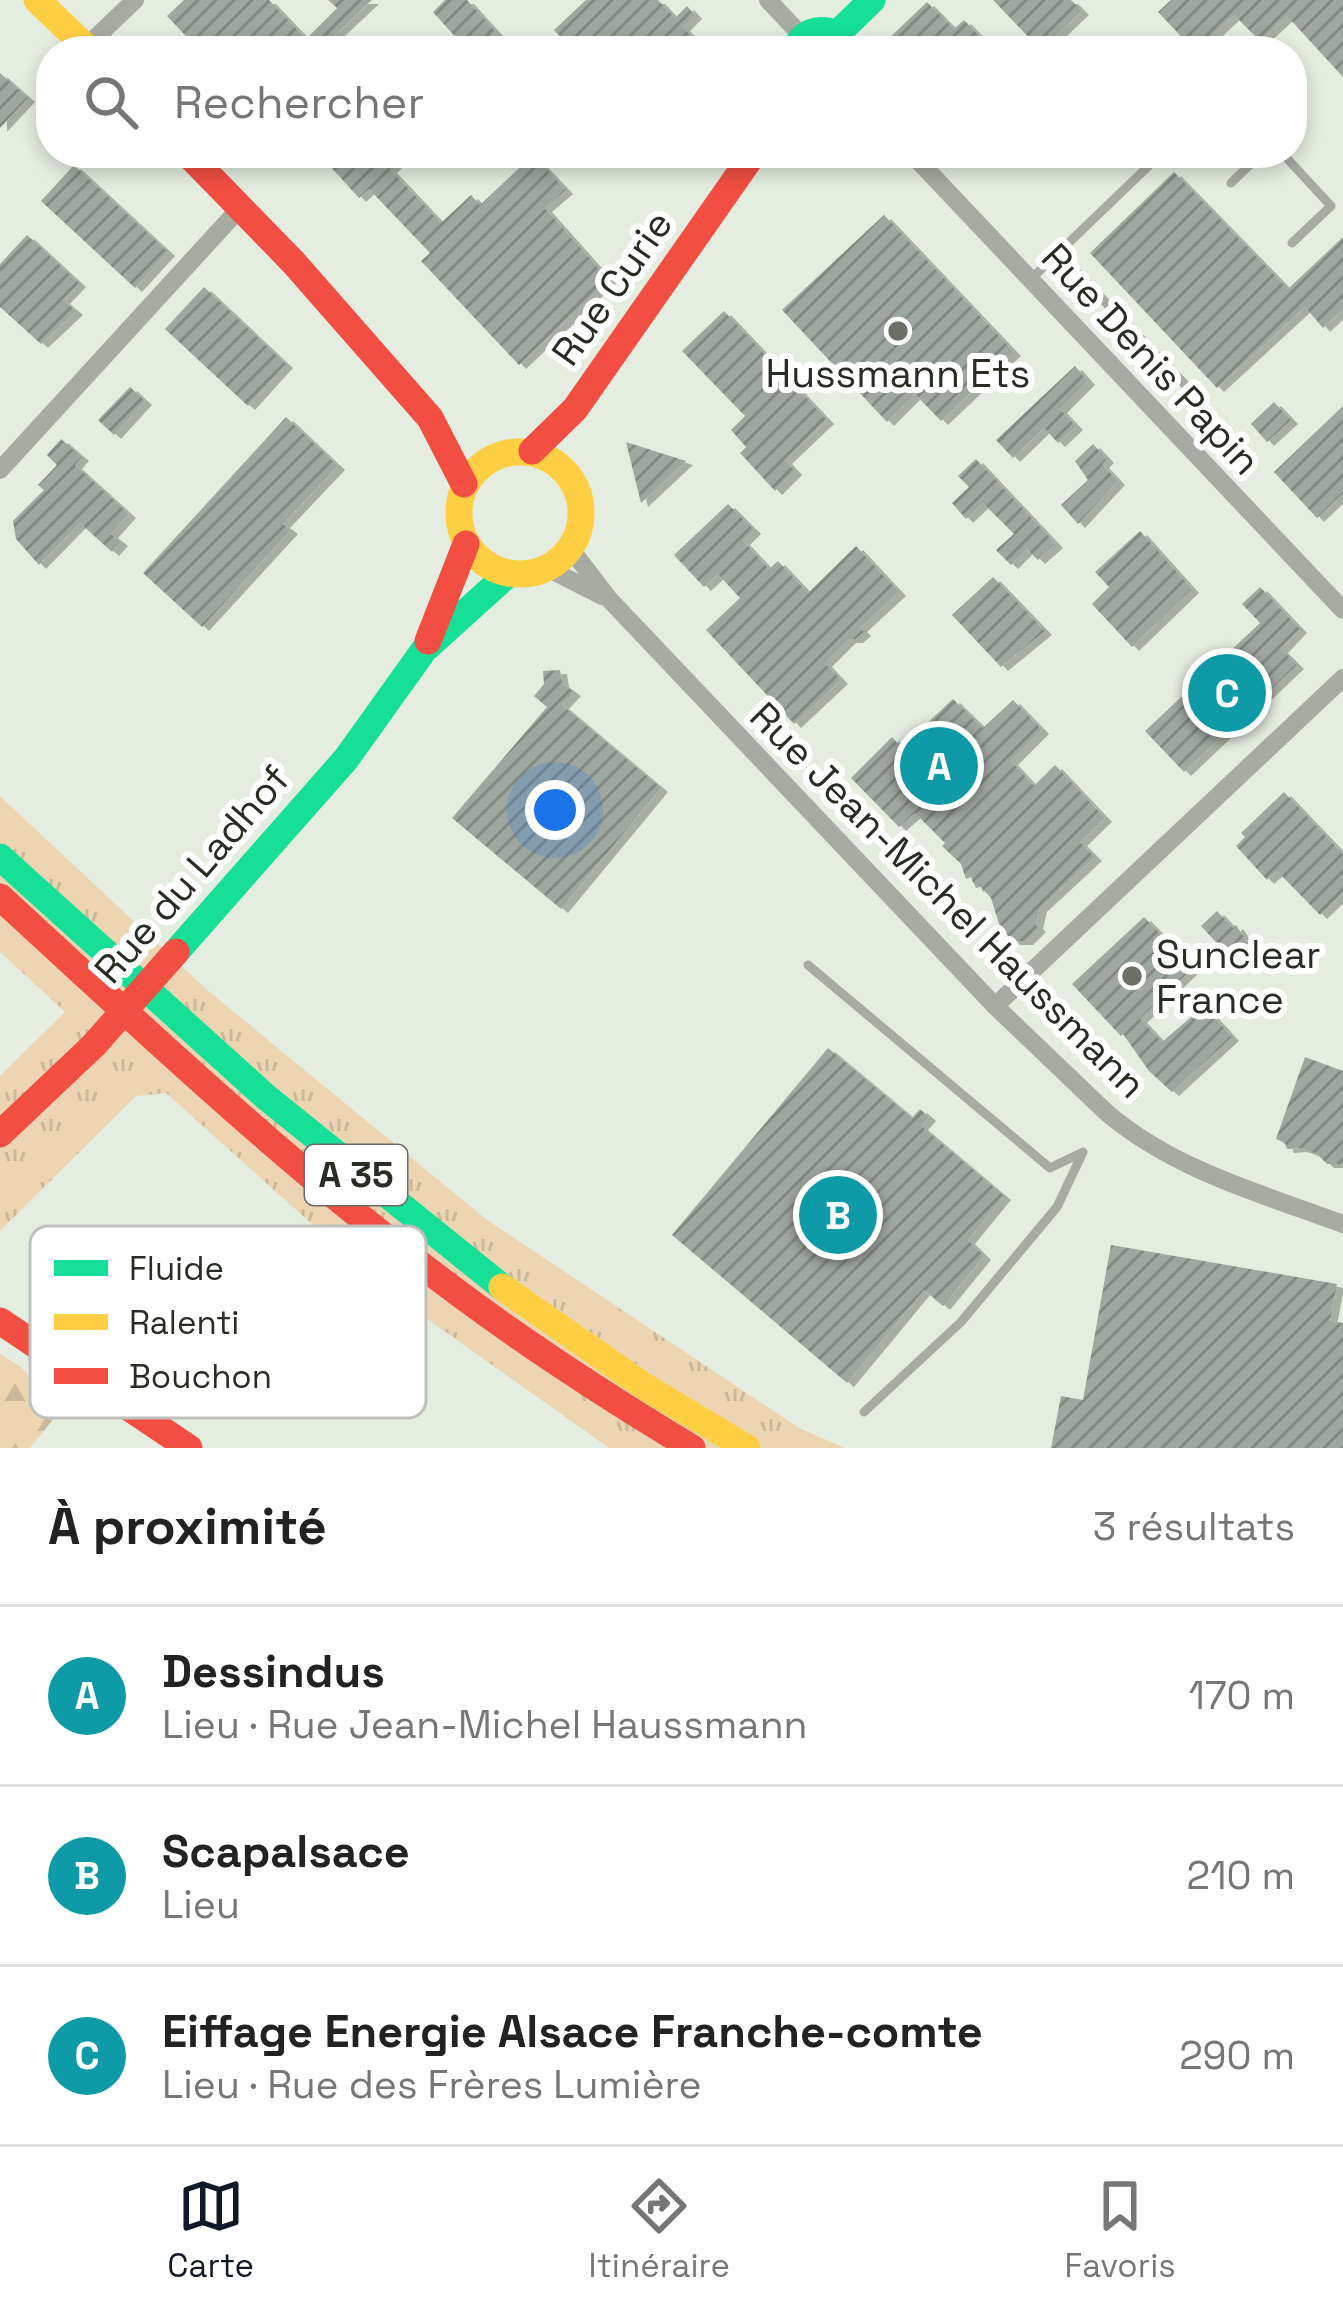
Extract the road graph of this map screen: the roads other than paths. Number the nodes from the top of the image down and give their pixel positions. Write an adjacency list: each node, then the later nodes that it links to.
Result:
1 (37, 0): 5 (main road)
2 (135, 0): 6 (street)
3 (768, 0): 7 (street)
4 (872, 0): 8 (main road)
5 (74, 36)
6 (100, 36)
7 (793, 36)
8 (847, 36)
9 (202, 168): 18 (main road)
10 (744, 168): 23 (main road, Rue Curie)
11 (925, 168): 21 (street, Rue Denis Papin)
12 (1146, 168): 20 (lane)
13 (1246, 168): 15 (lane)
14 (1296, 168): 17 (lane)
15 (1231, 183)
16 (1343, 194): 17 (lane)
17 (1331, 206): 19 (lane)
18 (240, 208): 24 (main road); 27 (street)
19 (1292, 243)
20 (1058, 253): 21 (lane); 22 (lane)
21 (1030, 280): 35 (street, Rue Denis Papin)
22 (1199, 399)
23 (575, 409): 25 (main road, Rue Curie); 28 (main road, Rue Curie)
24 (430, 418): 26 (main road); 29 (main road)
25 (532, 452): 26 (main road); 28 (main road)
26 (491, 457): 29 (main road)
27 (0, 470)
28 (567, 472): 31 (main road)
29 (464, 484): 30 (main road)
30 (466, 544): 33 (main road); 36 (main road, Rue du Ladhof)
31 (570, 548): 32 (main road); 34 (street, Rue Jean-Michel Haussmann)
32 (548, 568): 33 (main road); 34 (street, Rue Jean-Michel Haussmann)
33 (508, 574): 36 (main road, Rue du Ladhof)
34 (609, 599): 41 (street, Rue Jean-Michel Haussmann)
35 (1343, 610)
36 (424, 650): 42 (main road, Rue du Ladhof, bridge)
37 (1343, 678): 41 (street)
38 (0, 857): 45 (main road, A 35)
39 (0, 897): 44 (main road, A 35)
40 (808, 965): 50 (lane)
41 (995, 1006): 43 (street, Rue Jean-Michel Haussmann)
42 (0, 1134)
43 (1343, 1224)
44 (375, 1226)
45 (420, 1226)
46 (426, 1231): 54 (main road, A 35)
47 (426, 1268): 53 (main road, A 35)
48 (0, 1322): 49 (main road)
49 (30, 1342)
50 (863, 1412)
51 (143, 1418): 52 (main road)
52 (188, 1448)
53 (692, 1448)
54 (747, 1448)

